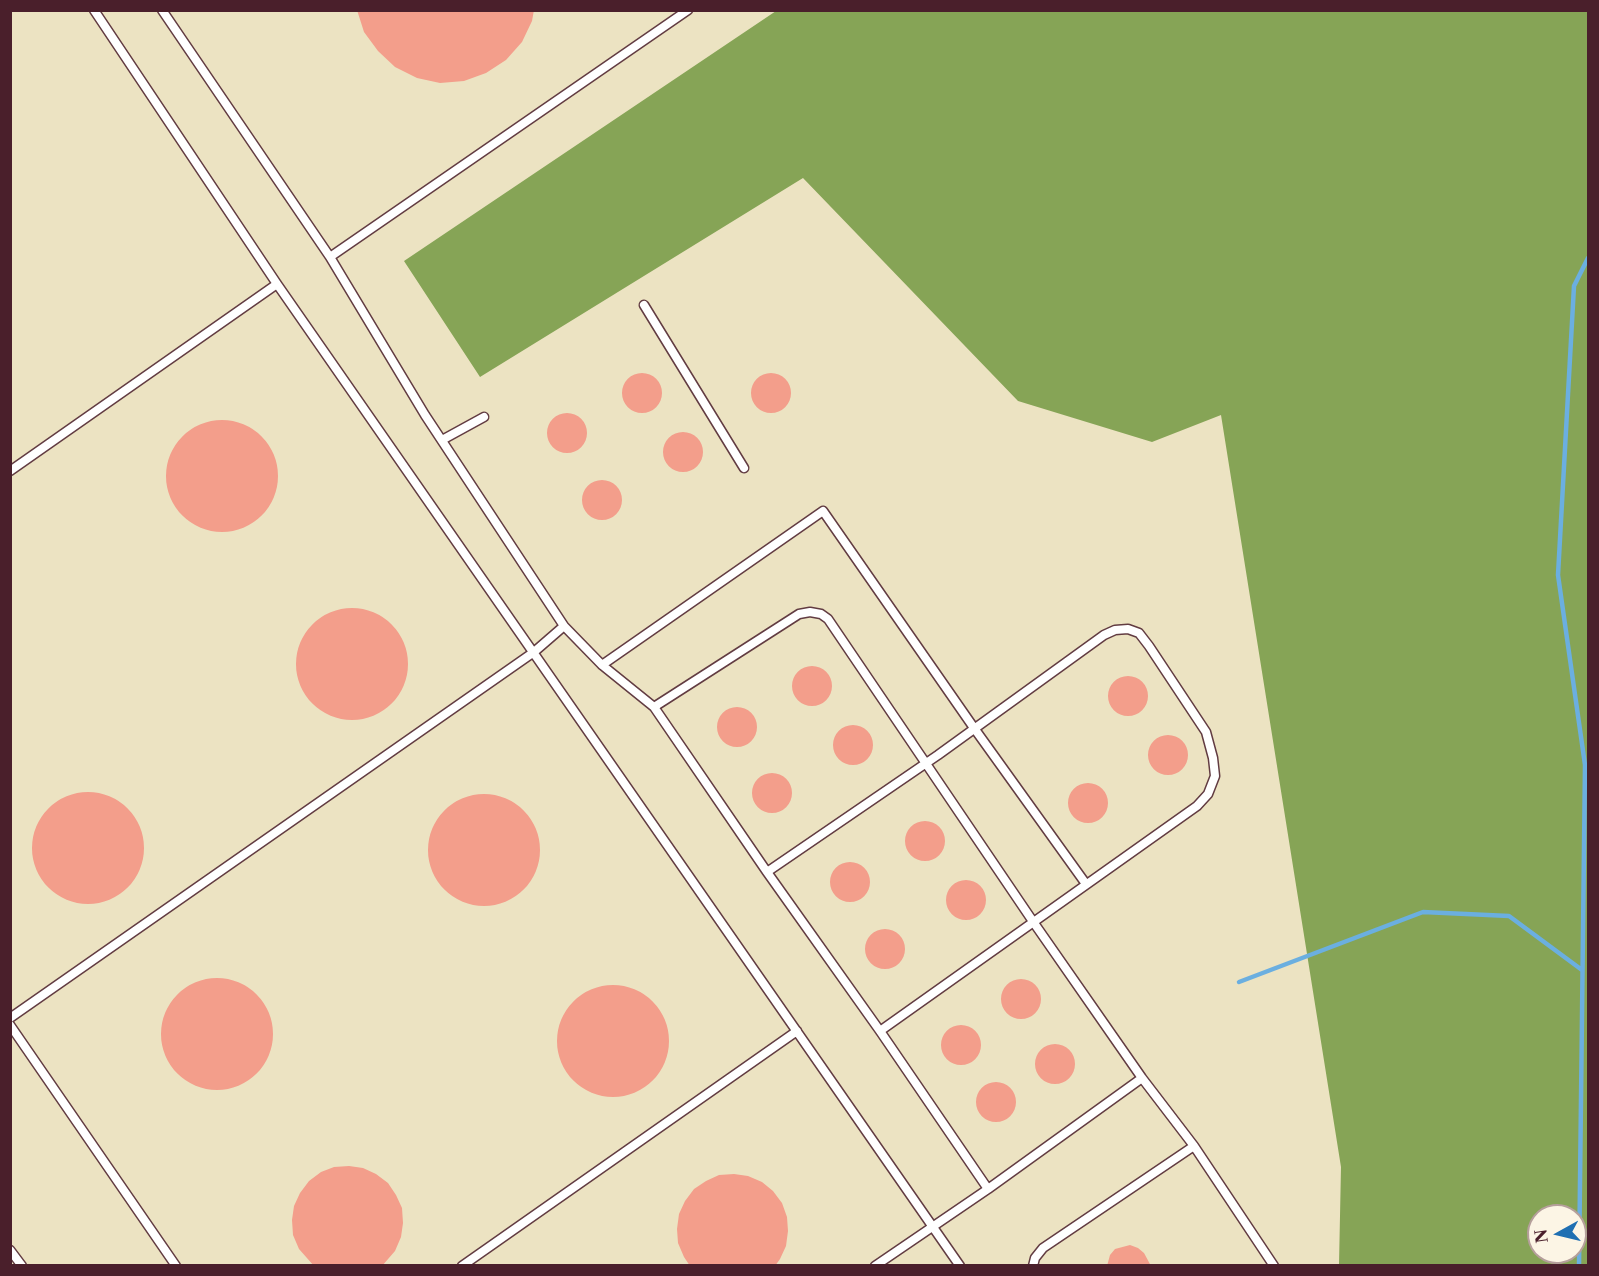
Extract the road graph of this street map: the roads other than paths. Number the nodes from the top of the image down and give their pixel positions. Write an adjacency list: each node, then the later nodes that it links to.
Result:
1 (93, 10): 5 (lane)
2 (162, 10): 4 (lane)
3 (688, 10): 4 (lane)
4 (330, 257): 8 (lane)
5 (277, 284): 10 (lane); 12 (lane)
6 (644, 305): 9 (lane)
7 (484, 417): 8 (lane)
8 (442, 440): 11 (lane)
9 (744, 468)
10 (10, 471)
11 (564, 626): 12 (lane); 13 (lane)
12 (534, 652): 20 (lane); 23 (lane)
13 (602, 665): 14 (lane); 15 (lane)
14 (654, 707): 16 (lane); 17 (lane)
15 (974, 728): 16 (lane); 18 (lane); 18 (lane)
16 (926, 763): 17 (lane); 19 (lane)
17 (767, 873): 22 (lane)
18 (1086, 884): 19 (lane)
19 (1034, 922): 22 (lane); 24 (lane)
20 (10, 1018)
21 (10, 1025): 30 (lane)
22 (880, 1030): 26 (lane)
23 (797, 1031): 27 (lane); 31 (lane)
24 (1142, 1078): 25 (lane); 26 (lane)
25 (1194, 1146): 34 (lane); 35 (lane)
26 (988, 1189): 27 (lane)
27 (933, 1225): 32 (lane); 33 (lane)
28 (10, 1250): 29 (lane)
29 (22, 1266)
30 (176, 1266)
31 (462, 1266)
32 (875, 1266)
33 (960, 1266)
34 (1033, 1266)
35 (1274, 1266)

